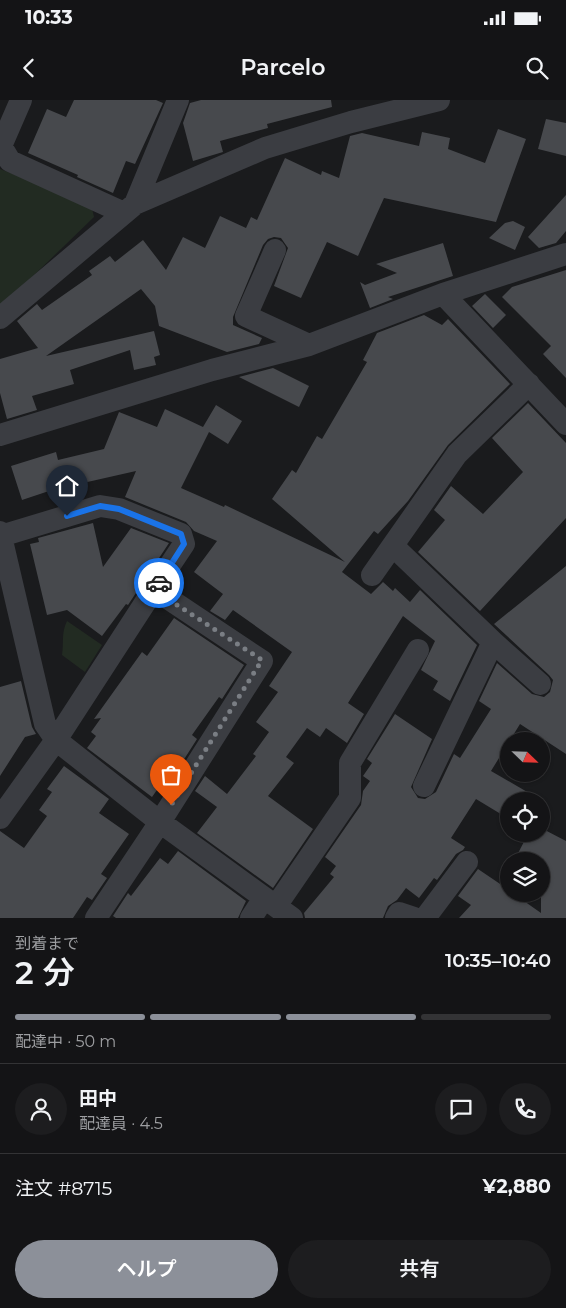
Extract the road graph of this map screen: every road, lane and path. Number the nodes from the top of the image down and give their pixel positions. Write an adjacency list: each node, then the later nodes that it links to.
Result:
1 (21, 100): 4 (street)
2 (178, 100): 4 (street)
3 (439, 100): 4 (street)
4 (130, 209): 8 (street)
5 (275, 250): 9 (street)
6 (566, 254): 7 (street)
7 (443, 294): 9 (street); 10 (street)
8 (0, 318)
9 (309, 345): 12 (street)
10 (529, 384): 11 (street); 14 (street)
11 (566, 424)
12 (0, 435)
13 (1, 540): 16 (street); 20 (street)
14 (393, 546): 15 (street); 17 (street)
15 (372, 575)
16 (154, 590): 20 (street); 23 (street)
17 (493, 642): 19 (street); 21 (street)
18 (418, 650): 25 (street)
19 (540, 684)
20 (56, 740): 22 (street); 23 (street)
21 (424, 786)
22 (0, 818)
23 (160, 822): 25 (street); 26 (street)
24 (467, 862): 30 (street)
25 (277, 907): 27 (street)
26 (96, 918)
27 (251, 918)
28 (396, 918): 29 (street)
29 (414, 918)
30 (425, 918)

